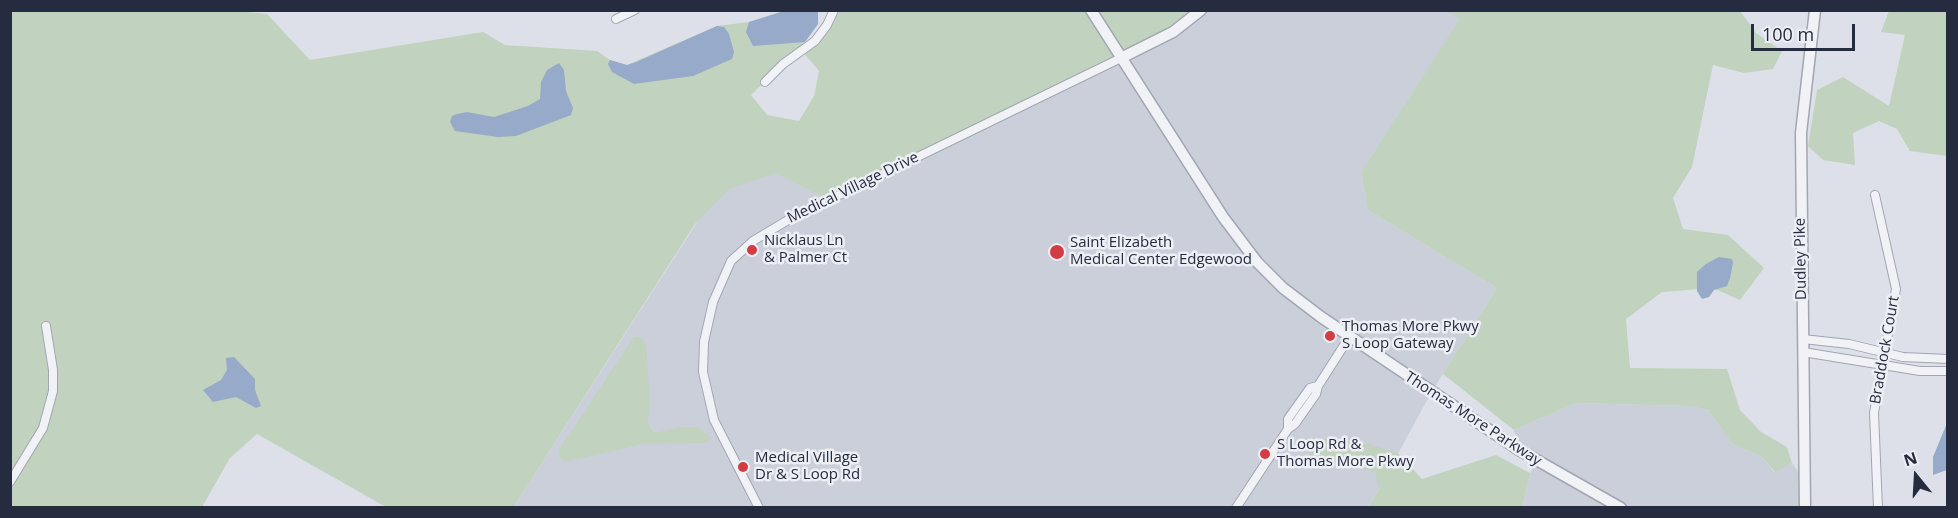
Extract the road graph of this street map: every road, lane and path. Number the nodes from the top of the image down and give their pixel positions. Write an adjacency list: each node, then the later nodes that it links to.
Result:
1 (635, 10): 6 (street)
2 (834, 10): 8 (street)
3 (1091, 10): 7 (street, Thomas More Parkway)
4 (1202, 10): 7 (street)
5 (1815, 10): 12 (street, Dudley Pike)
6 (616, 19)
7 (1121, 58): 11 (street, Thomas More Parkway); 19 (street, Medical Village Drive)
8 (765, 82)
9 (1875, 195): 14 (street, Braddock Court)
10 (46, 326): 18 (street)
11 (1350, 336): 20 (street); 21 (street, Thomas More Parkway)
12 (1803, 339): 13 (street, Dudley Pike); 14 (street)
13 (1803, 352): 16 (street); 22 (street, Dudley Pike)
14 (1885, 353): 15 (street); 16 (street, Braddock Court)
15 (1947, 359)
16 (1882, 365): 17 (street); 23 (street, Braddock Court)
17 (1947, 372)
18 (10, 482)
19 (759, 507)
20 (1236, 507)
21 (1621, 507)
22 (1805, 507)
23 (1878, 507)

